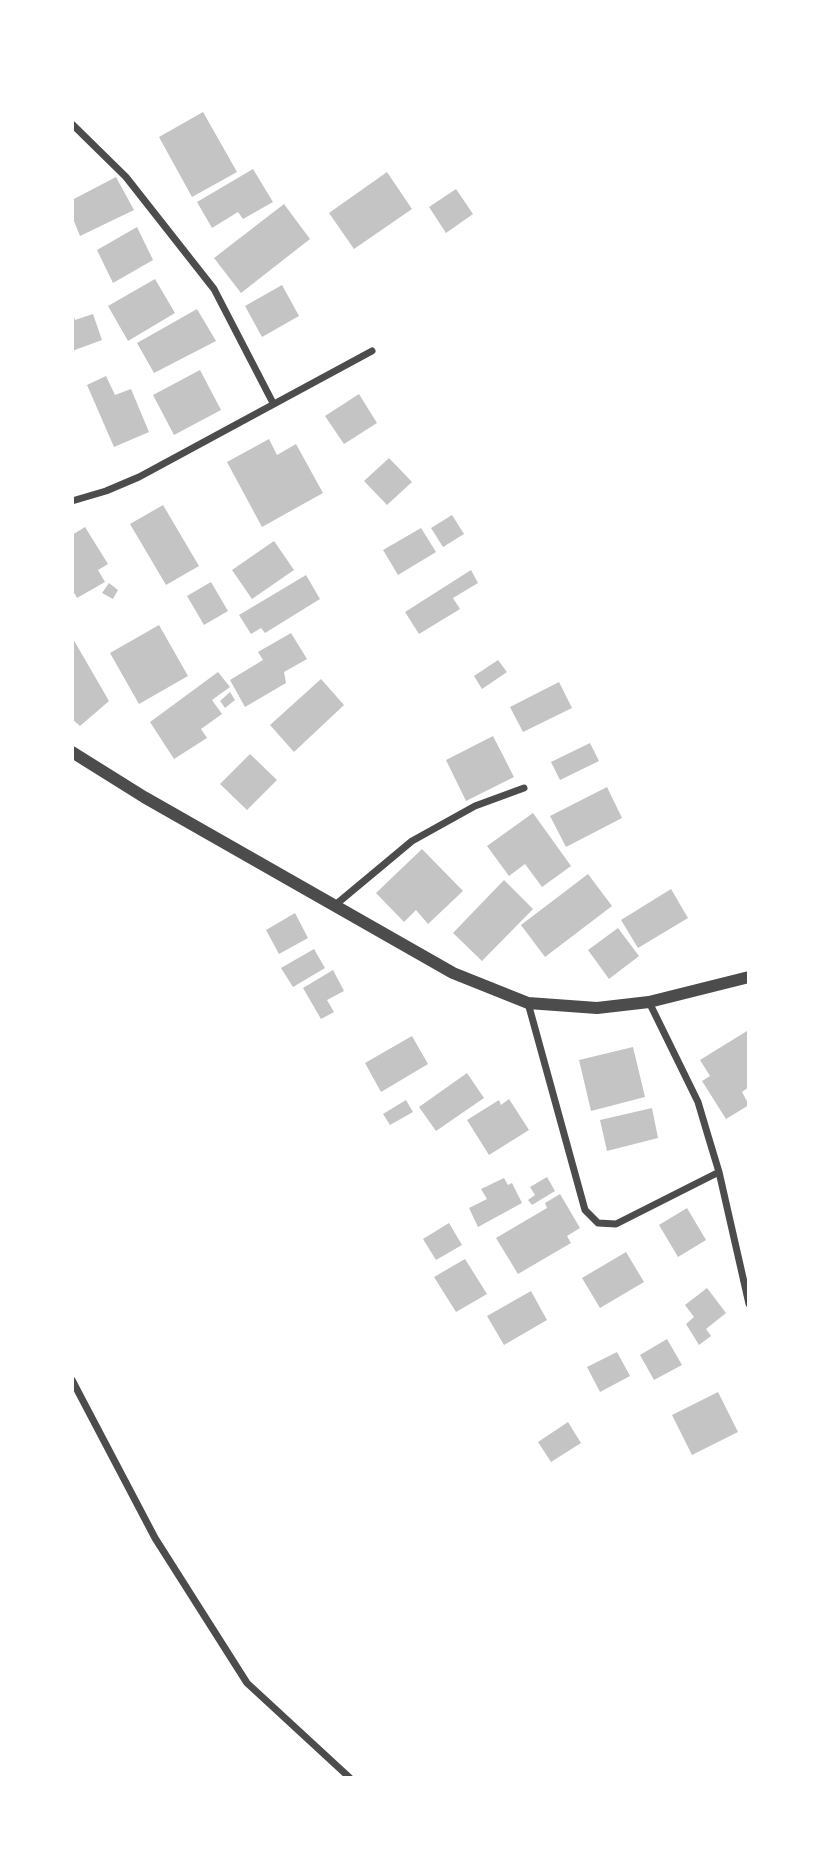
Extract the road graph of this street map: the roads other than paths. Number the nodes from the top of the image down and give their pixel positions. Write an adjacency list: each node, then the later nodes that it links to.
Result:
1 (72, 124): 3 (street)
2 (372, 351): 3 (street)
3 (273, 403): 4 (street)
4 (72, 501)
5 (72, 752): 7 (street)
6 (524, 788): 7 (street)
7 (333, 906): 10 (street)
8 (749, 977): 9 (street)
9 (649, 1002): 10 (street); 11 (street)
10 (528, 1003): 11 (street)
11 (719, 1172): 12 (street)
12 (749, 1304)
13 (72, 1380): 14 (street)
14 (350, 1778)

